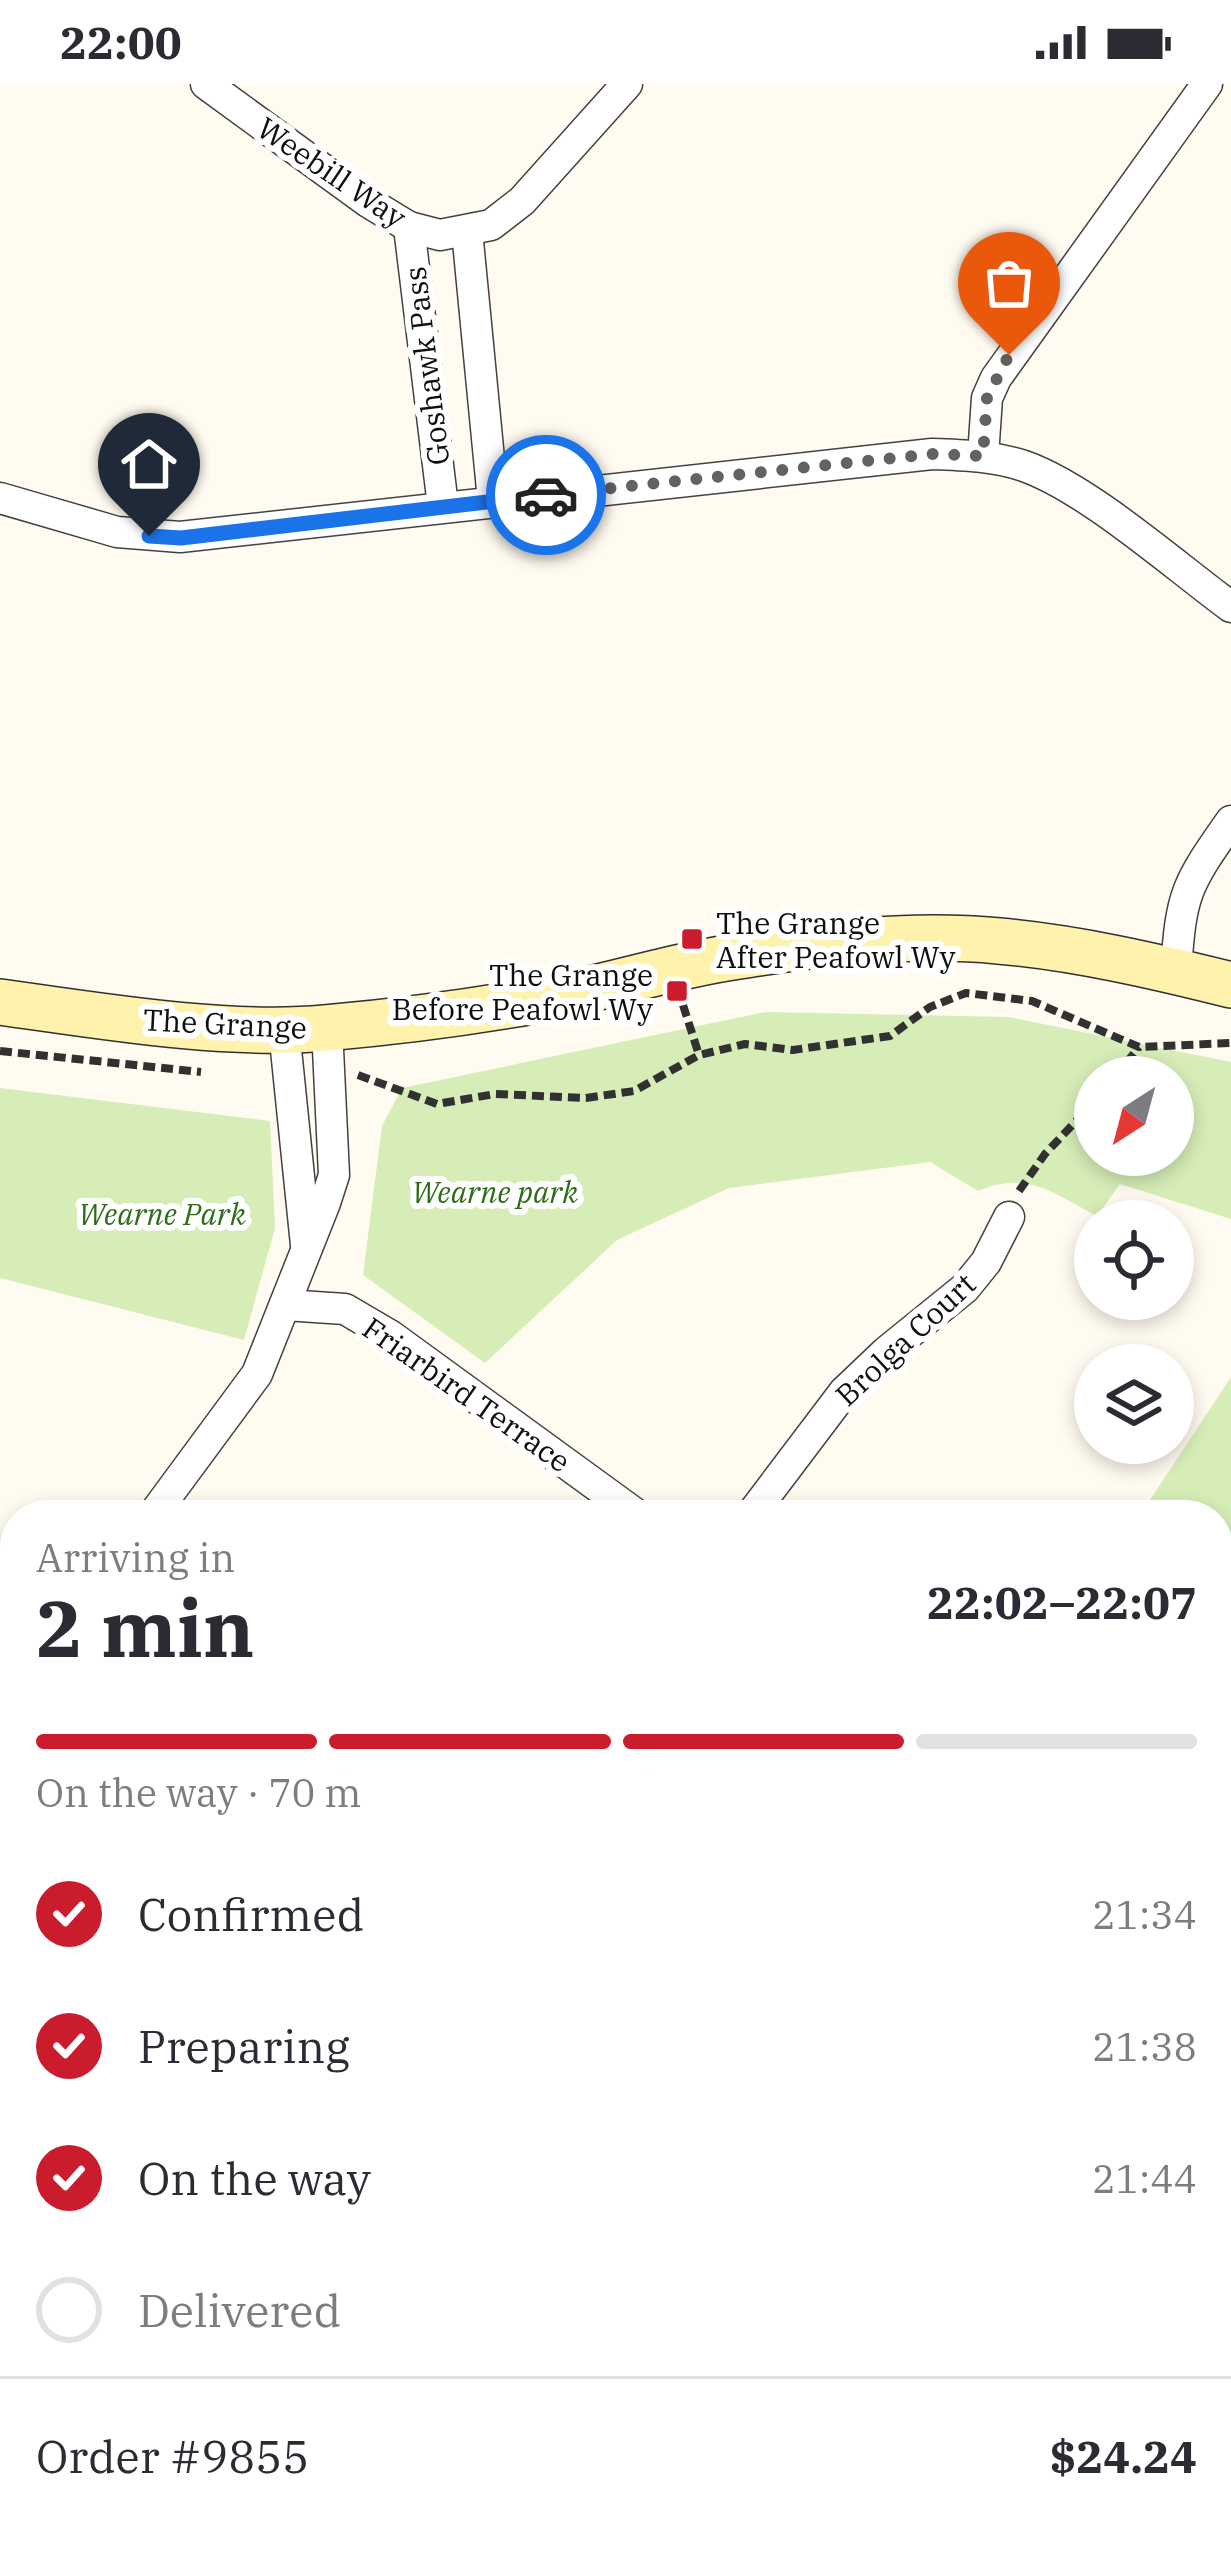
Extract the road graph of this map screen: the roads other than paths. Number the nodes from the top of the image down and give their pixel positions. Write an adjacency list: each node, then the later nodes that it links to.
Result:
1 (206, 84): 4 (street, Weebill Way)
2 (627, 84): 5 (street)
3 (1207, 84): 6 (street)
4 (409, 226): 5 (street, Weebill Way); 9 (street, Goshawk Pass)
5 (466, 231): 8 (street, Goshawk Pass)
6 (983, 456): 8 (street, Goshawk Pass); 10 (street, Goshawk Pass)
7 (0, 498): 9 (street, Goshawk Pass)
8 (494, 500): 9 (street, Goshawk Pass)
9 (442, 506)
10 (1231, 607)
11 (1231, 821): 12 (street)
12 (1177, 971): 13 (street, The Grange); 15 (street, The Grange)
13 (1231, 986)
14 (0, 1002): 15 (street, The Grange)
15 (305, 1029): 17 (street); 17 (street)
16 (1009, 1216): 21 (street, Brolga Court)
17 (306, 1245): 18 (street)
18 (285, 1305): 19 (street); 20 (street, Friarbird Terrace)
19 (165, 1500)
20 (616, 1500)
21 (762, 1500)

